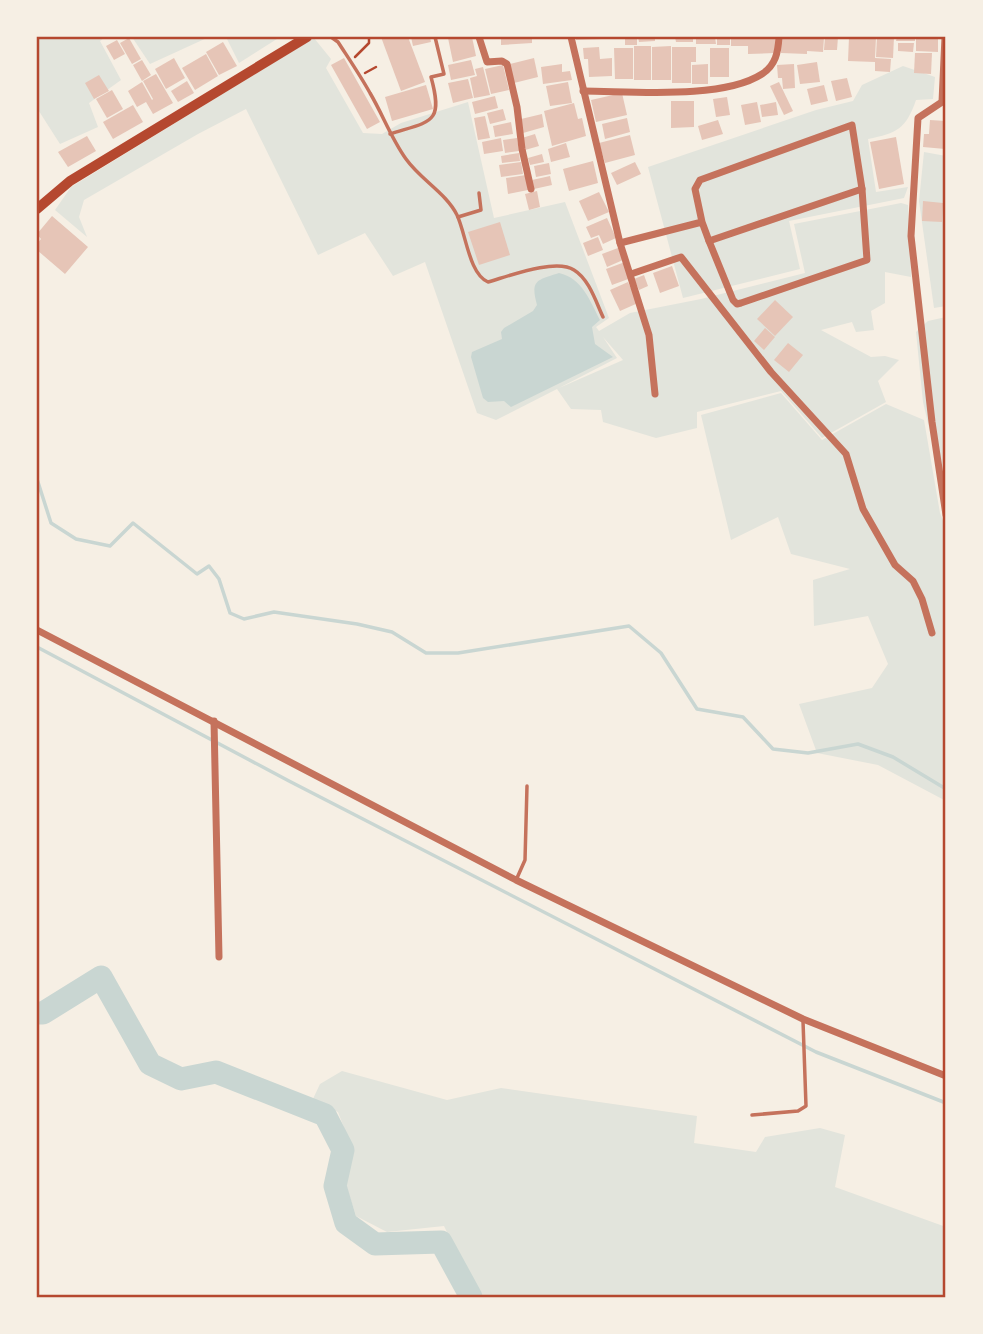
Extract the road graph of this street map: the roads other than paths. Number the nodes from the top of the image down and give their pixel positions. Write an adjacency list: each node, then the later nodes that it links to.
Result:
1 (307, 37): 13 (main road)
2 (331, 37): 9 (lane)
3 (435, 37): 9 (lane)
4 (479, 37): 11 (street)
5 (572, 37): 8 (street)
6 (779, 37): 8 (street)
7 (945, 37): 21 (street)
8 (583, 91): 17 (street)
9 (390, 134): 14 (lane)
10 (862, 188): 15 (street); 16 (street); 16 (street)
11 (531, 189)
12 (479, 193): 14 (lane)
13 (37, 207)
14 (458, 217): 19 (lane)
15 (702, 222): 16 (street); 17 (street)
16 (709, 241)
17 (620, 243): 18 (street)
18 (631, 274): 20 (street); 23 (street)
19 (603, 317)
20 (655, 394)
21 (946, 515)
22 (37, 630): 24 (street)
23 (932, 633)
24 (214, 721): 26 (street); 27 (street)
25 (527, 786): 26 (lane)
26 (516, 880): 28 (street)
27 (219, 957)
28 (803, 1023): 29 (street); 30 (lane)
29 (946, 1076)
30 (752, 1115)

